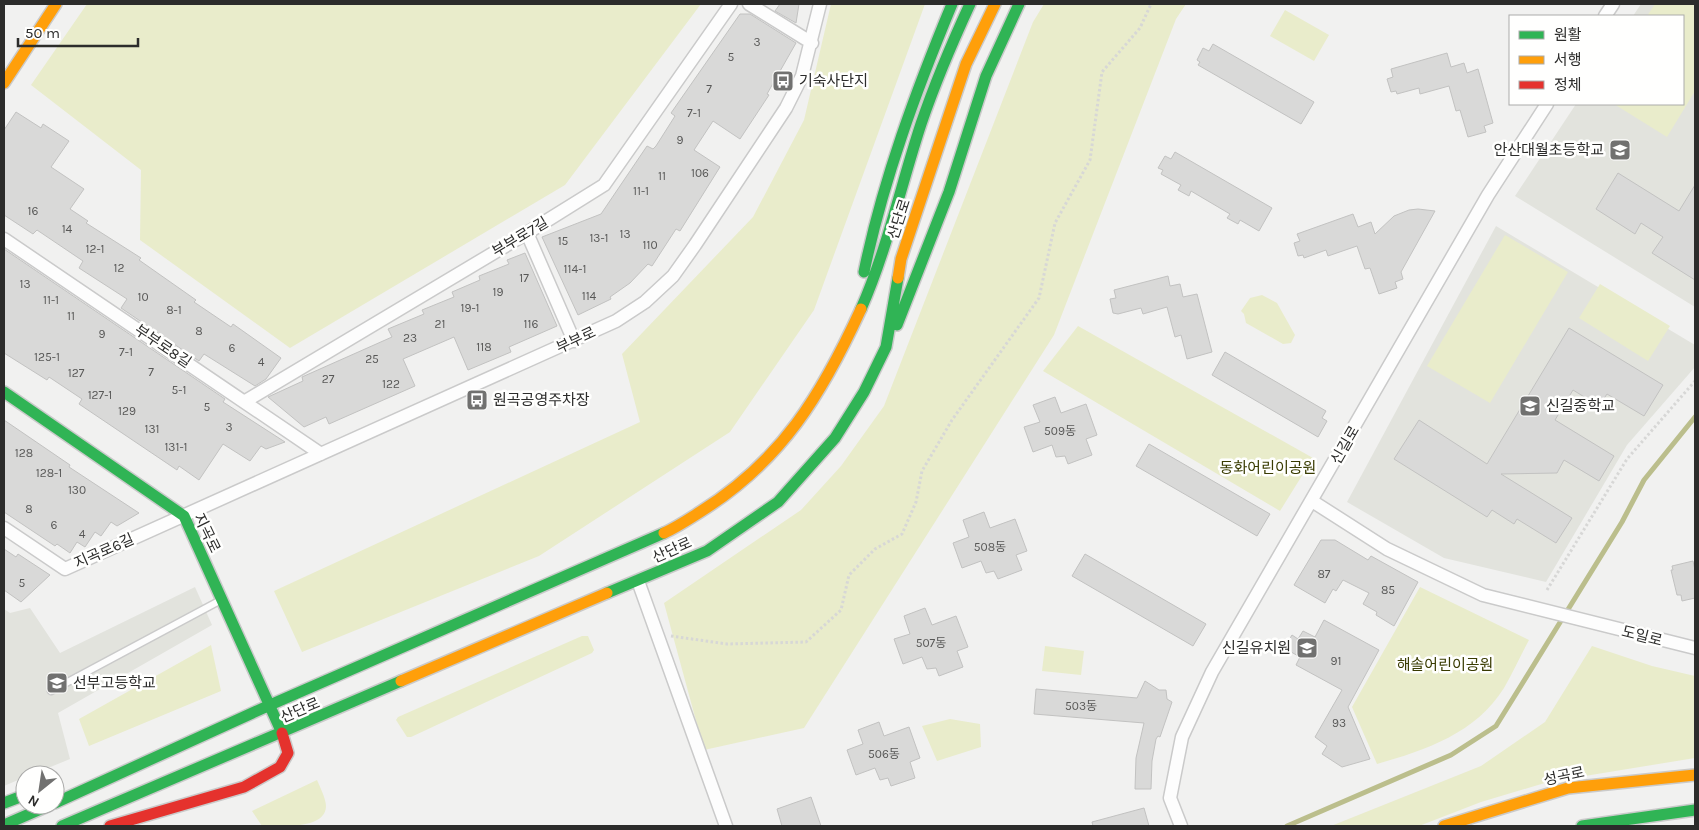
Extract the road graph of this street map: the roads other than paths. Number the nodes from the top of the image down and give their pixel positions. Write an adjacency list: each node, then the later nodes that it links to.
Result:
1 (56, 4): 12 (main road)
2 (731, 4): 14 (street, 부부로7길)
3 (748, 4): 11 (street)
4 (820, 4): 11 (street, 부부로)
5 (952, 4): 16 (main road)
6 (970, 4): 16 (main road, 산단로)
7 (995, 4): 18 (main road, 산단로)
8 (1019, 4): 18 (main road)
9 (1613, 4): 10 (street)
10 (1606, 15)
11 (812, 43): 17 (street, 부부로)
12 (4, 83)
13 (1547, 105): 22 (street, 신길로)
14 (527, 234): 17 (street); 20 (street, 부부로7길)
15 (4, 239): 20 (street, 부부로8길)
16 (851, 336): 29 (main road, 산단로)
17 (574, 341): 21 (street, 부부로)
18 (886, 347): 25 (main road, 산단로)
19 (4, 392): 23 (main road, 지곡로)
20 (244, 402): 21 (street, 부부로8길)
21 (322, 454): 23 (street, 부부로)
22 (1312, 501): 27 (street, 도일로); 43 (street, 신길로)
23 (184, 516): 24 (street, 지곡로6길); 26 (main road, 지곡로)
24 (4, 528)
25 (638, 581): 30 (main road, 산단로); 42 (street)
26 (222, 600): 28 (lane); 29 (main road, 지곡로)
27 (1695, 648)
28 (51, 691)
29 (270, 705): 30 (main road, 지곡로); 31 (main road, 산단로)
30 (282, 733): 33 (main road, 산단로); 41 (main road, 지곡로)
31 (149, 762): 34 (main road); 35 (main road, 산단로)
32 (1695, 775): 44 (main road, 성곡로)
33 (159, 784): 39 (main road, 산단로); 40 (main road)
34 (65, 785)
35 (65, 799)
36 (1695, 810): 45 (main road)
37 (27, 815): 38 (main road)
38 (4, 825)
39 (62, 826)
40 (89, 826)
41 (110, 826)
42 (726, 826)
43 (1181, 826)
44 (1444, 826)
45 (1582, 826)

